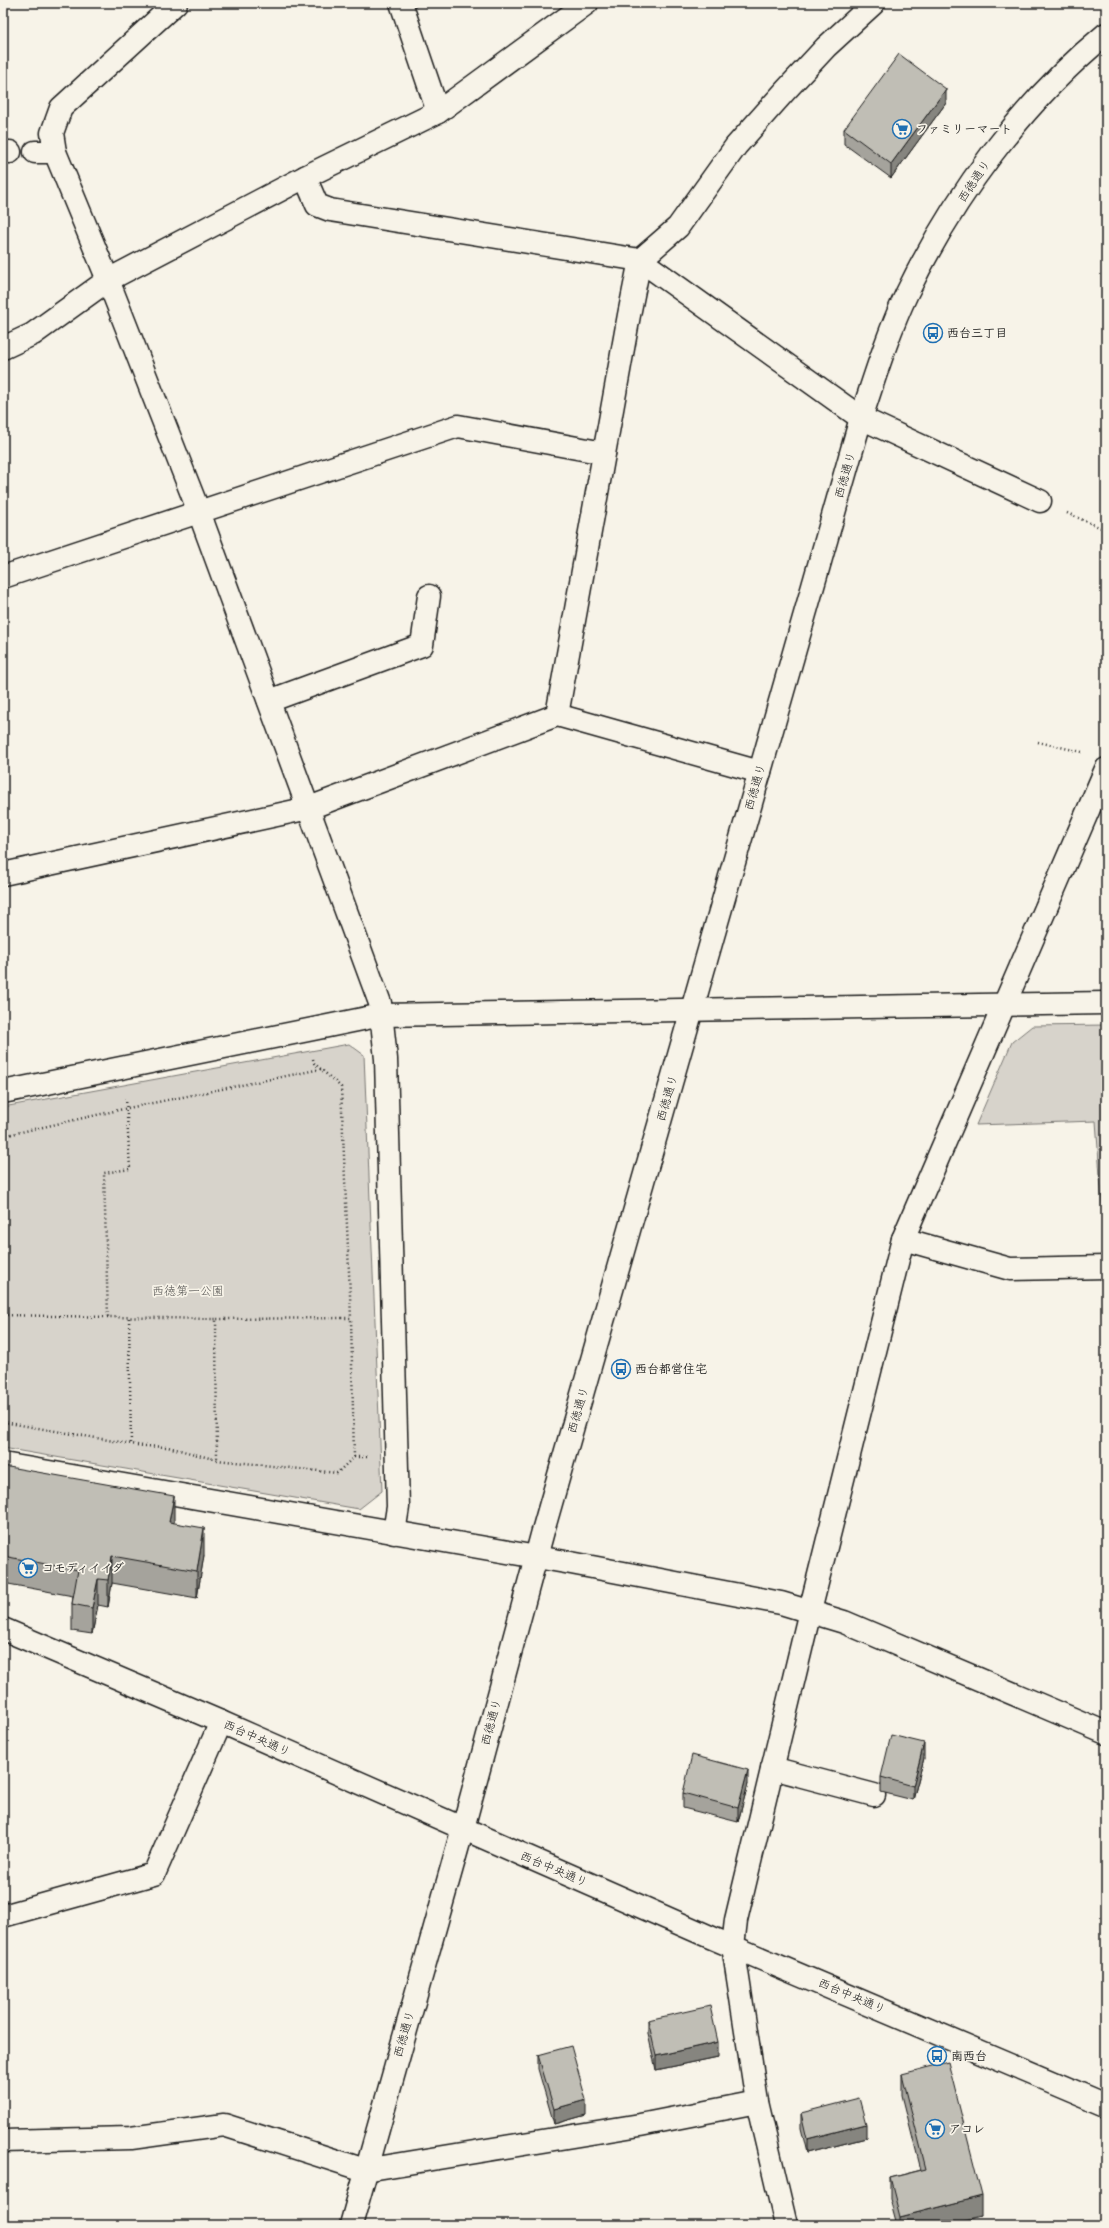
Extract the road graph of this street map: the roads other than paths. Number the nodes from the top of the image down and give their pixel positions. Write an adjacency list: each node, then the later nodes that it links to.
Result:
1 (176, 3): 9 (street)
2 (401, 3): 6 (street)
3 (587, 3): 6 (street)
4 (874, 3): 8 (street)
5 (1106, 34): 11 (street, 西徳通り)
6 (438, 112): 7 (street)
7 (305, 177): 8 (street); 9 (street)
8 (640, 260): 11 (street); 12 (street)
9 (108, 280): 10 (street); 14 (street)
10 (3, 348)
11 (860, 418): 13 (street); 20 (street, 西徳通り)
12 (604, 453): 14 (street); 18 (street)
13 (1040, 502)
14 (199, 512): 15 (street); 17 (street)
15 (3, 577)
16 (429, 596): 17 (street)
17 (269, 702): 21 (street)
18 (557, 715): 20 (street); 21 (street)
19 (1106, 769): 24 (street)
20 (760, 772): 25 (street, 西徳通り)
21 (309, 808): 22 (street); 26 (street)
22 (3, 874)
23 (1106, 1003): 24 (street)
24 (1004, 1005): 25 (street); 28 (street)
25 (692, 1011): 26 (street); 32 (street, 西徳通り)
26 (382, 1015): 27 (street); 31 (street)
27 (3, 1092)
28 (902, 1239): 29 (street); 33 (street)
29 (1106, 1267)
30 (3, 1464): 31 (street)
31 (394, 1533): 32 (street)
32 (535, 1558): 33 (street); 39 (street, 西徳通り)
33 (810, 1611): 36 (street); 37 (street)
34 (3, 1629): 35 (street, 西台中央通り)
35 (221, 1722): 39 (street, 西台中央通り); 40 (street)
36 (1106, 1733)
37 (772, 1768): 38 (street); 41 (street)
38 (874, 1795)
39 (463, 1828): 41 (street, 西台中央通り); 45 (street, 西徳通り)
40 (3, 1916)
41 (733, 1946): 42 (street); 43 (street, 西台中央通り)
42 (757, 2102): 45 (street); 47 (street)
43 (1106, 2105)
44 (3, 2141): 45 (street)
45 (365, 2170): 46 (street, 西徳通り)
46 (351, 2225)
47 (786, 2225)

